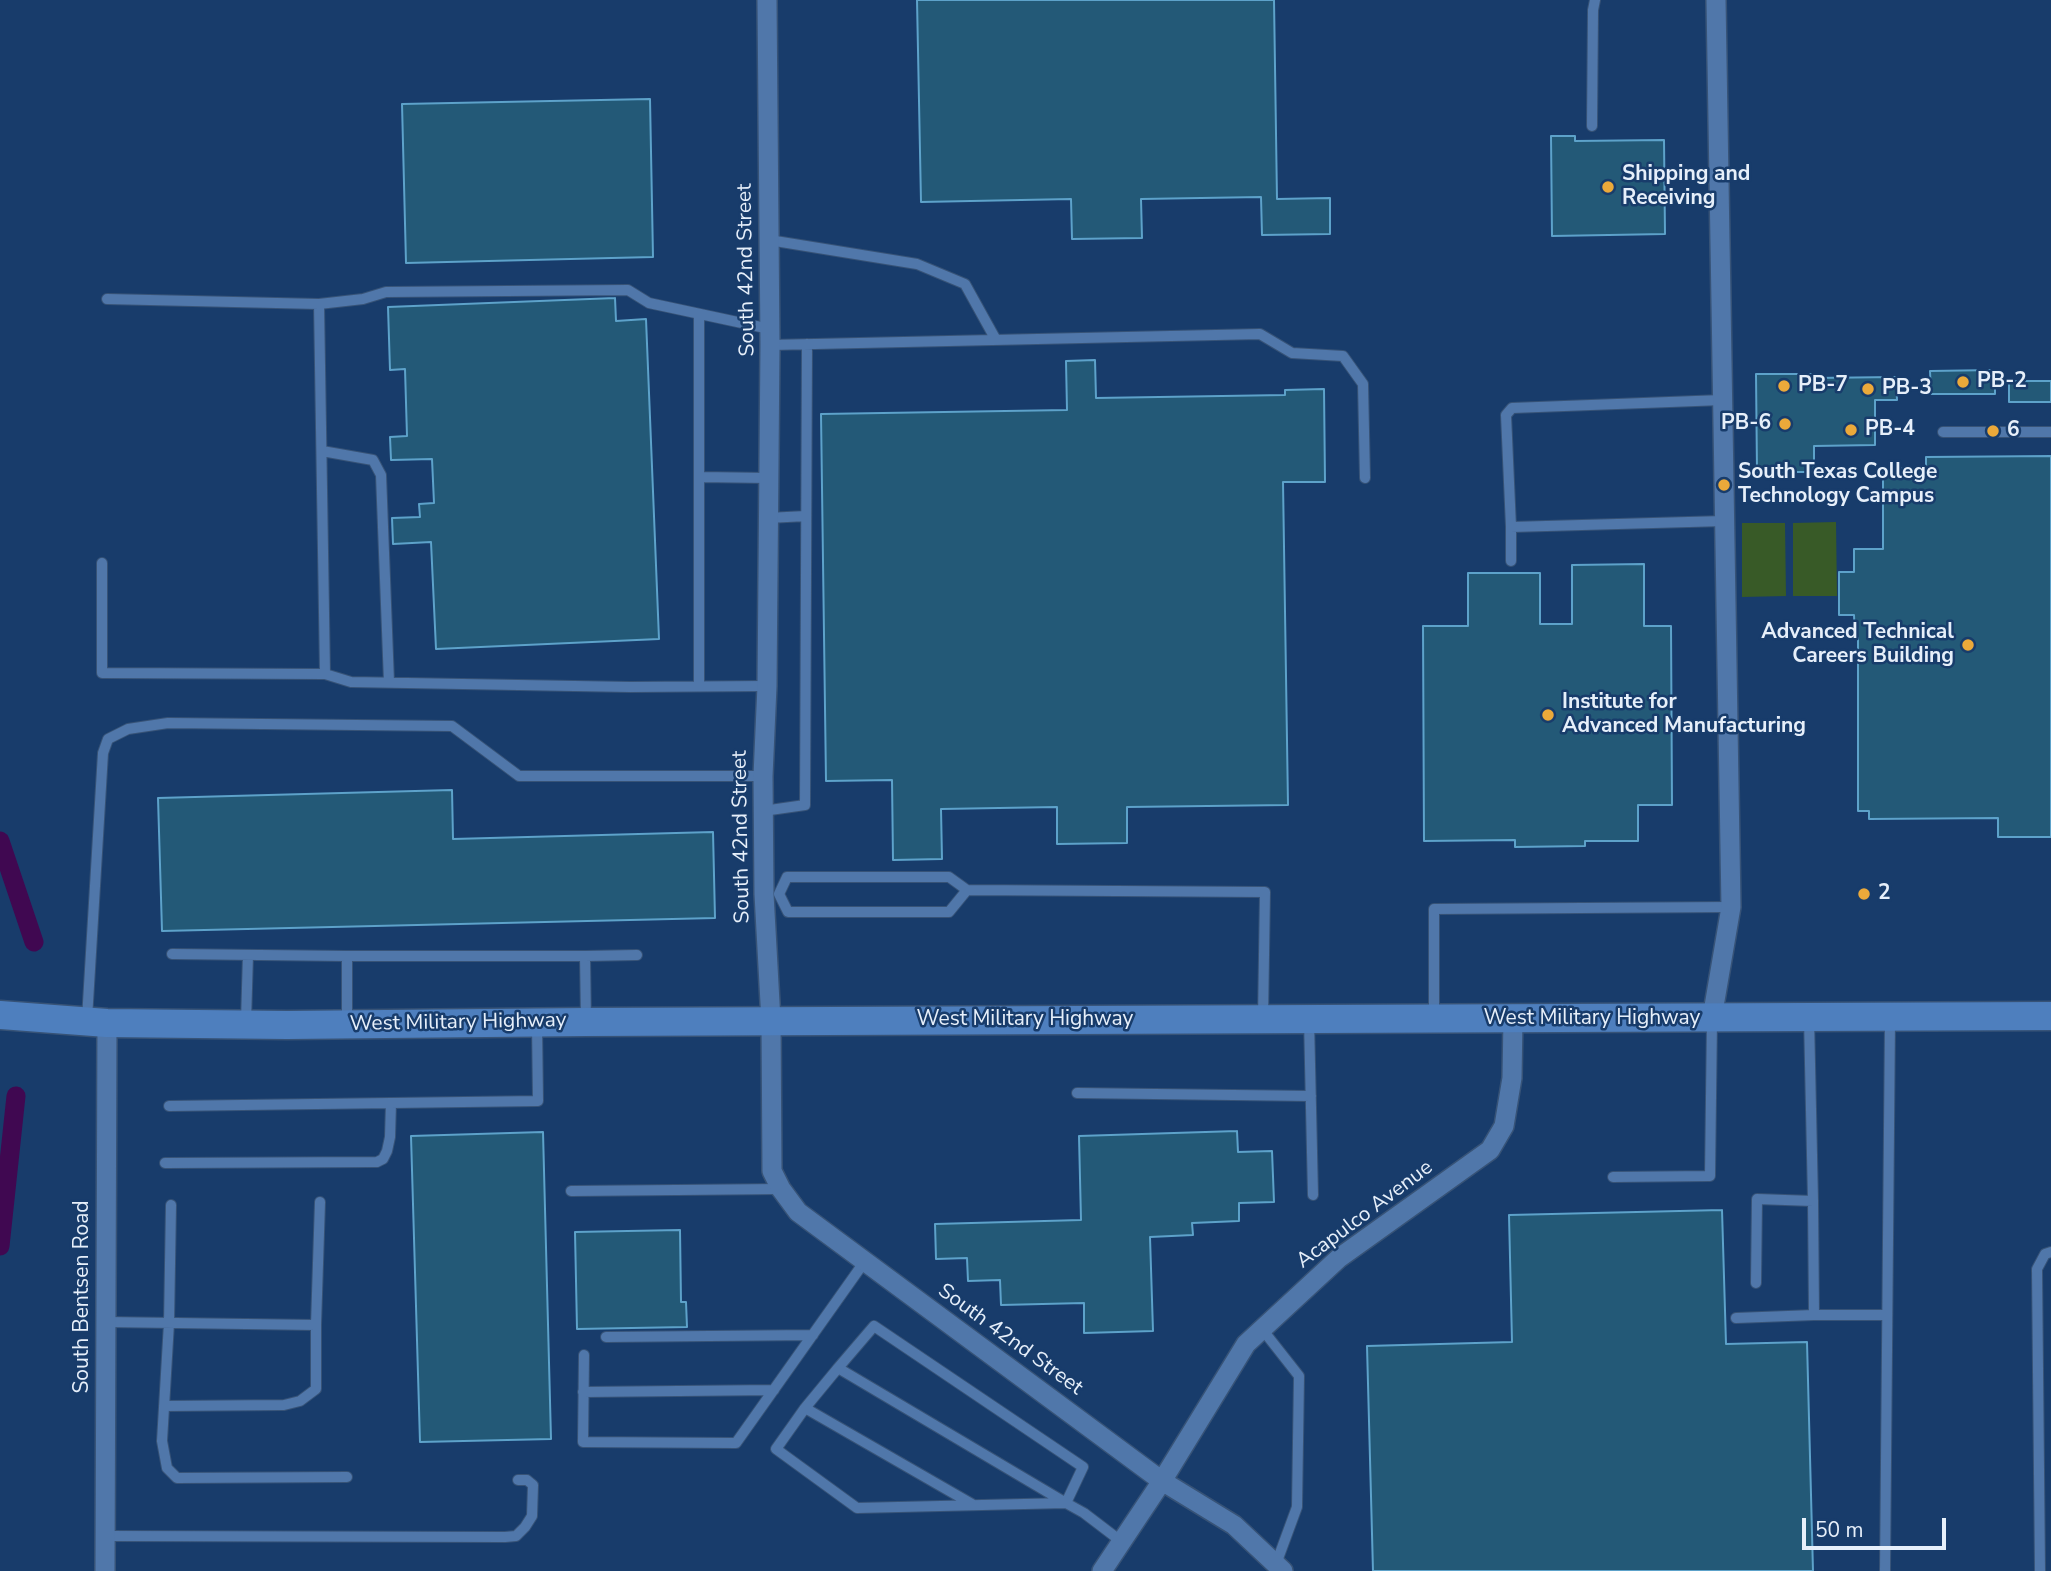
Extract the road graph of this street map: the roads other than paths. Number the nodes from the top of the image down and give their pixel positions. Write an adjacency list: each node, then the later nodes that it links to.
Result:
1 (767, 0): 5 (street, South 42nd Street)
2 (1595, 0): 4 (lane)
3 (1716, 0): 12 (street)
4 (1592, 126)
5 (769, 240): 9 (street, South 42nd Street); 10 (lane)
6 (107, 299): 7 (lane)
7 (319, 304): 8 (lane); 15 (lane)
8 (699, 314): 9 (lane); 16 (lane)
9 (770, 337): 11 (lane); 17 (street, South 42nd Street)
10 (996, 340): 11 (lane); 18 (lane)
11 (807, 344): 19 (lane)
12 (1722, 400): 21 (street); 22 (lane)
13 (1943, 432): 14 (lane)
14 (2051, 432)
15 (322, 452): 25 (lane); 26 (lane)
16 (699, 477): 17 (lane); 27 (lane)
17 (769, 478): 20 (street, South 42nd Street)
18 (1365, 478)
19 (806, 516): 20 (lane); 30 (lane)
20 (768, 518): 28 (street, South 42nd Street)
21 (1724, 521): 22 (lane); 33 (street)
22 (1511, 527): 23 (lane)
23 (1511, 561)
24 (102, 563): 25 (lane)
25 (326, 674): 26 (lane)
26 (389, 682): 27 (lane)
27 (699, 686): 28 (lane)
28 (767, 686): 29 (street, South 42nd Street)
29 (762, 776): 30 (street, South 42nd Street); 50 (lane)
30 (763, 811): 32 (street, South 42nd Street)
31 (967, 890): 32 (lane); 32 (lane); 46 (lane)
32 (771, 894): 48 (street, South 42nd Street)
33 (1731, 907): 43 (street); 44 (lane)
34 (172, 954): 35 (lane)
35 (248, 955): 38 (lane); 52 (lane)
36 (637, 955): 37 (lane)
37 (585, 956): 38 (lane); 49 (lane)
38 (347, 957): 53 (lane)
39 (0, 1014): 50 (main road, West Military Highway)
40 (2051, 1016): 42 (main road, West Military Highway)
41 (1809, 1017): 42 (main road, West Military Highway); 43 (main road, West Military Highway); 63 (lane)
42 (1890, 1017): 70 (lane)
43 (1712, 1018): 45 (main road, West Military Highway); 59 (lane)
44 (1434, 1019): 45 (main road, West Military Highway); 47 (main road, West Military Highway)
45 (1513, 1019): 75 (street, Acapulco Avenue)
46 (1263, 1020): 47 (main road, West Military Highway); 48 (main road, West Military Highway)
47 (1309, 1020): 55 (lane)
48 (771, 1021): 49 (main road, West Military Highway); 60 (street, South 42nd Street)
49 (586, 1022): 51 (main road, West Military Highway)
50 (97, 1023): 52 (main road, West Military Highway); 72 (street, South Bentsen Road)
51 (537, 1023): 53 (main road, West Military Highway); 56 (lane)
52 (246, 1024): 53 (main road, West Military Highway)
53 (346, 1024)
54 (1077, 1093): 55 (lane)
55 (1311, 1096): 62 (lane)
56 (391, 1103): 57 (lane); 58 (lane)
57 (169, 1106)
58 (165, 1163)
59 (1613, 1177)
60 (781, 1189): 61 (lane); 67 (street, South 42nd Street)
61 (571, 1191)
62 (1313, 1195)
63 (1813, 1200): 68 (lane); 69 (lane)
64 (320, 1202): 74 (lane)
65 (171, 1205): 73 (lane)
66 (2051, 1252): 95 (lane)
67 (865, 1261): 76 (lane); 86 (street, South 42nd Street)
68 (1756, 1283)
69 (1814, 1315): 70 (lane); 71 (lane)
70 (1887, 1315): 94 (lane)
71 (1736, 1318)
72 (106, 1322): 73 (lane); 89 (street, South Bentsen Road)
73 (169, 1323): 74 (lane); 82 (lane)
74 (316, 1325): 82 (lane)
75 (1262, 1329): 86 (street, Acapulco Avenue); 91 (lane)
76 (813, 1335): 77 (lane); 80 (lane)
77 (607, 1337)
78 (584, 1354): 81 (lane)
79 (838, 1368): 83 (lane); 87 (lane); 87 (lane)
80 (774, 1390): 81 (lane); 81 (lane)
81 (583, 1392)
82 (164, 1406): 84 (lane)
83 (806, 1408): 88 (lane); 88 (lane)
84 (347, 1477)
85 (518, 1480): 89 (lane)
86 (1163, 1481): 90 (street, Acapulco Avenue); 91 (street, South 42nd Street)
87 (1066, 1503): 88 (lane); 90 (lane)
88 (974, 1505)
89 (105, 1536): 92 (street, South Bentsen Road)
90 (1122, 1542): 93 (street, Acapulco Avenue)
91 (1280, 1567)
92 (105, 1571)
93 (1102, 1571)
94 (1885, 1571)
95 (2040, 1571)

